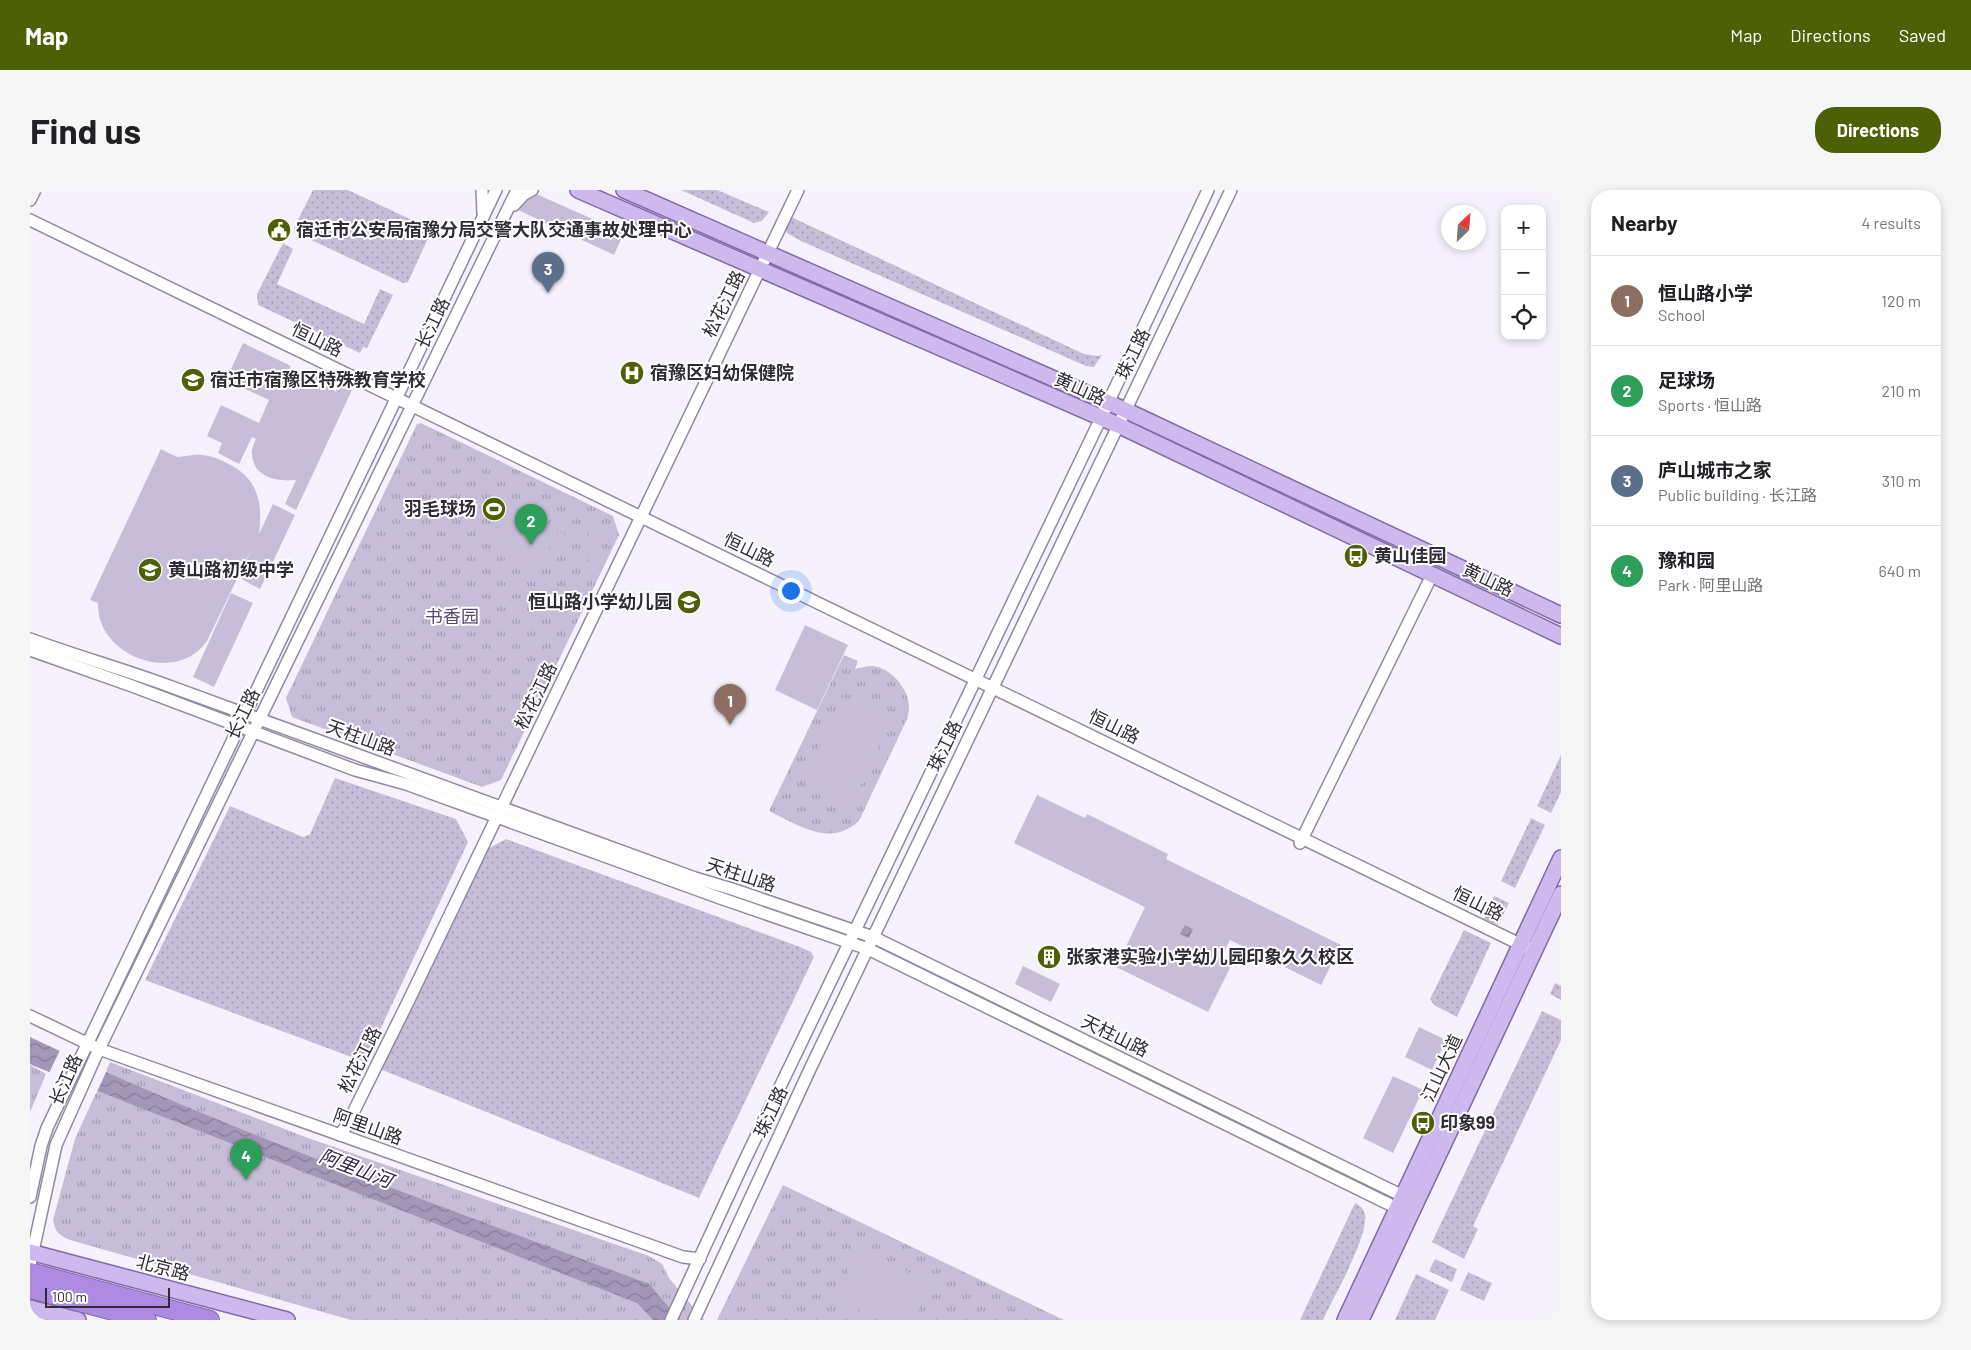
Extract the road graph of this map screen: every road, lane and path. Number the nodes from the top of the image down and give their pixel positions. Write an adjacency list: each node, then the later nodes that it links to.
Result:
1 (35, 190): 12 (street)
2 (482, 190): 13 (street)
3 (496, 190): 13 (street, 长江路)
4 (517, 190): 14 (street, 长江路)
5 (532, 190): 14 (street)
6 (578, 190): 20 (main road, 黄山路)
7 (624, 190): 19 (main road, 黄山路)
8 (792, 190): 19 (street, 松花江路)
9 (798, 190): 19 (street, 松花江路)
10 (1208, 190): 17 (street, 珠江路)
11 (1231, 190): 18 (street, 珠江路)
12 (30, 200)
13 (483, 217): 21 (street, 长江路)
14 (503, 218): 23 (street, 长江路)
15 (30, 220): 21 (street, 恒山路)
16 (30, 226): 21 (street, 恒山路)
17 (1186, 234): 18 (street); 22 (street, 珠江路)
18 (1206, 243): 24 (street, 珠江路)
19 (765, 252): 20 (street, 松花江路); 22 (main road, 黄山路)
20 (757, 268): 25 (main road, 黄山路); 27 (street, 松花江路)
21 (395, 400): 23 (street, 恒山路); 35 (street, 长江路)
22 (1108, 402): 24 (main road, 黄山路); 25 (street, 珠江路)
23 (411, 408): 27 (street, 恒山路); 36 (street, 长江路)
24 (1125, 410): 26 (street, 珠江路); 29 (main road, 黄山路)
25 (1101, 418): 26 (main road, 黄山路); 33 (street, 珠江路)
26 (1118, 426): 28 (main road, 黄山路); 34 (street, 珠江路)
27 (637, 518): 33 (street, 恒山路); 41 (street, 松花江路)
28 (1432, 575): 30 (main road, 黄山路); 42 (street)
29 (1561, 615)
30 (1561, 636)
31 (30, 639): 35 (street, 天柱山路)
32 (30, 650): 37 (street, 天柱山路)
33 (974, 682): 34 (street, 恒山路); 39 (street, 珠江路)
34 (991, 690): 40 (street, 珠江路); 42 (street, 恒山路)
35 (245, 714): 36 (street, 天柱山路); 37 (street, 长江路)
36 (260, 719): 38 (street, 长江路); 41 (street, 天柱山路)
37 (239, 727): 38 (street, 天柱山路); 51 (street, 长江路)
38 (254, 732): 41 (street, 天柱山路); 52 (street, 长江路)
39 (928, 777): 40 (street); 45 (street, 珠江路)
40 (946, 785): 46 (street, 珠江路)
41 (496, 812): 45 (street, 天柱山路); 47 (street, 天柱山路); 53 (street, 松花江路)
42 (1301, 841): 49 (street, 恒山路)
43 (1561, 858): 49 (main road, 江山大道)
44 (1561, 894): 49 (main road, 江山大道)
45 (855, 930): 46 (street, 天柱山路); 47 (street, 珠江路)
46 (873, 937): 48 (street, 珠江路); 55 (street, 天柱山路)
47 (848, 944): 48 (street, 天柱山路); 57 (street, 珠江路)
48 (868, 950): 55 (street, 天柱山路); 61 (street, 珠江路)
49 (1526, 950): 55 (main road, 江山大道)
50 (30, 1016): 51 (street, 阿里山路)
51 (87, 1043): 52 (street, 阿里山路); 54 (street, 长江路)
52 (99, 1049): 53 (street, 阿里山路); 56 (street, 长江路)
53 (340, 1135): 57 (street, 阿里山路)
54 (30, 1197)
55 (1407, 1205): 67 (main road, 江山大道); 68 (main road, 江山大道)
56 (31, 1257): 65 (main road, 北京路)
57 (700, 1259): 66 (street, 珠江路)
58 (30, 1272): 64 (highway)
59 (30, 1289): 63 (highway)
60 (30, 1308): 62 (main road)
61 (696, 1316)
62 (78, 1320)
63 (147, 1320)
64 (210, 1320)
65 (287, 1320)
66 (671, 1320)
67 (1345, 1320)
68 (1362, 1320)

